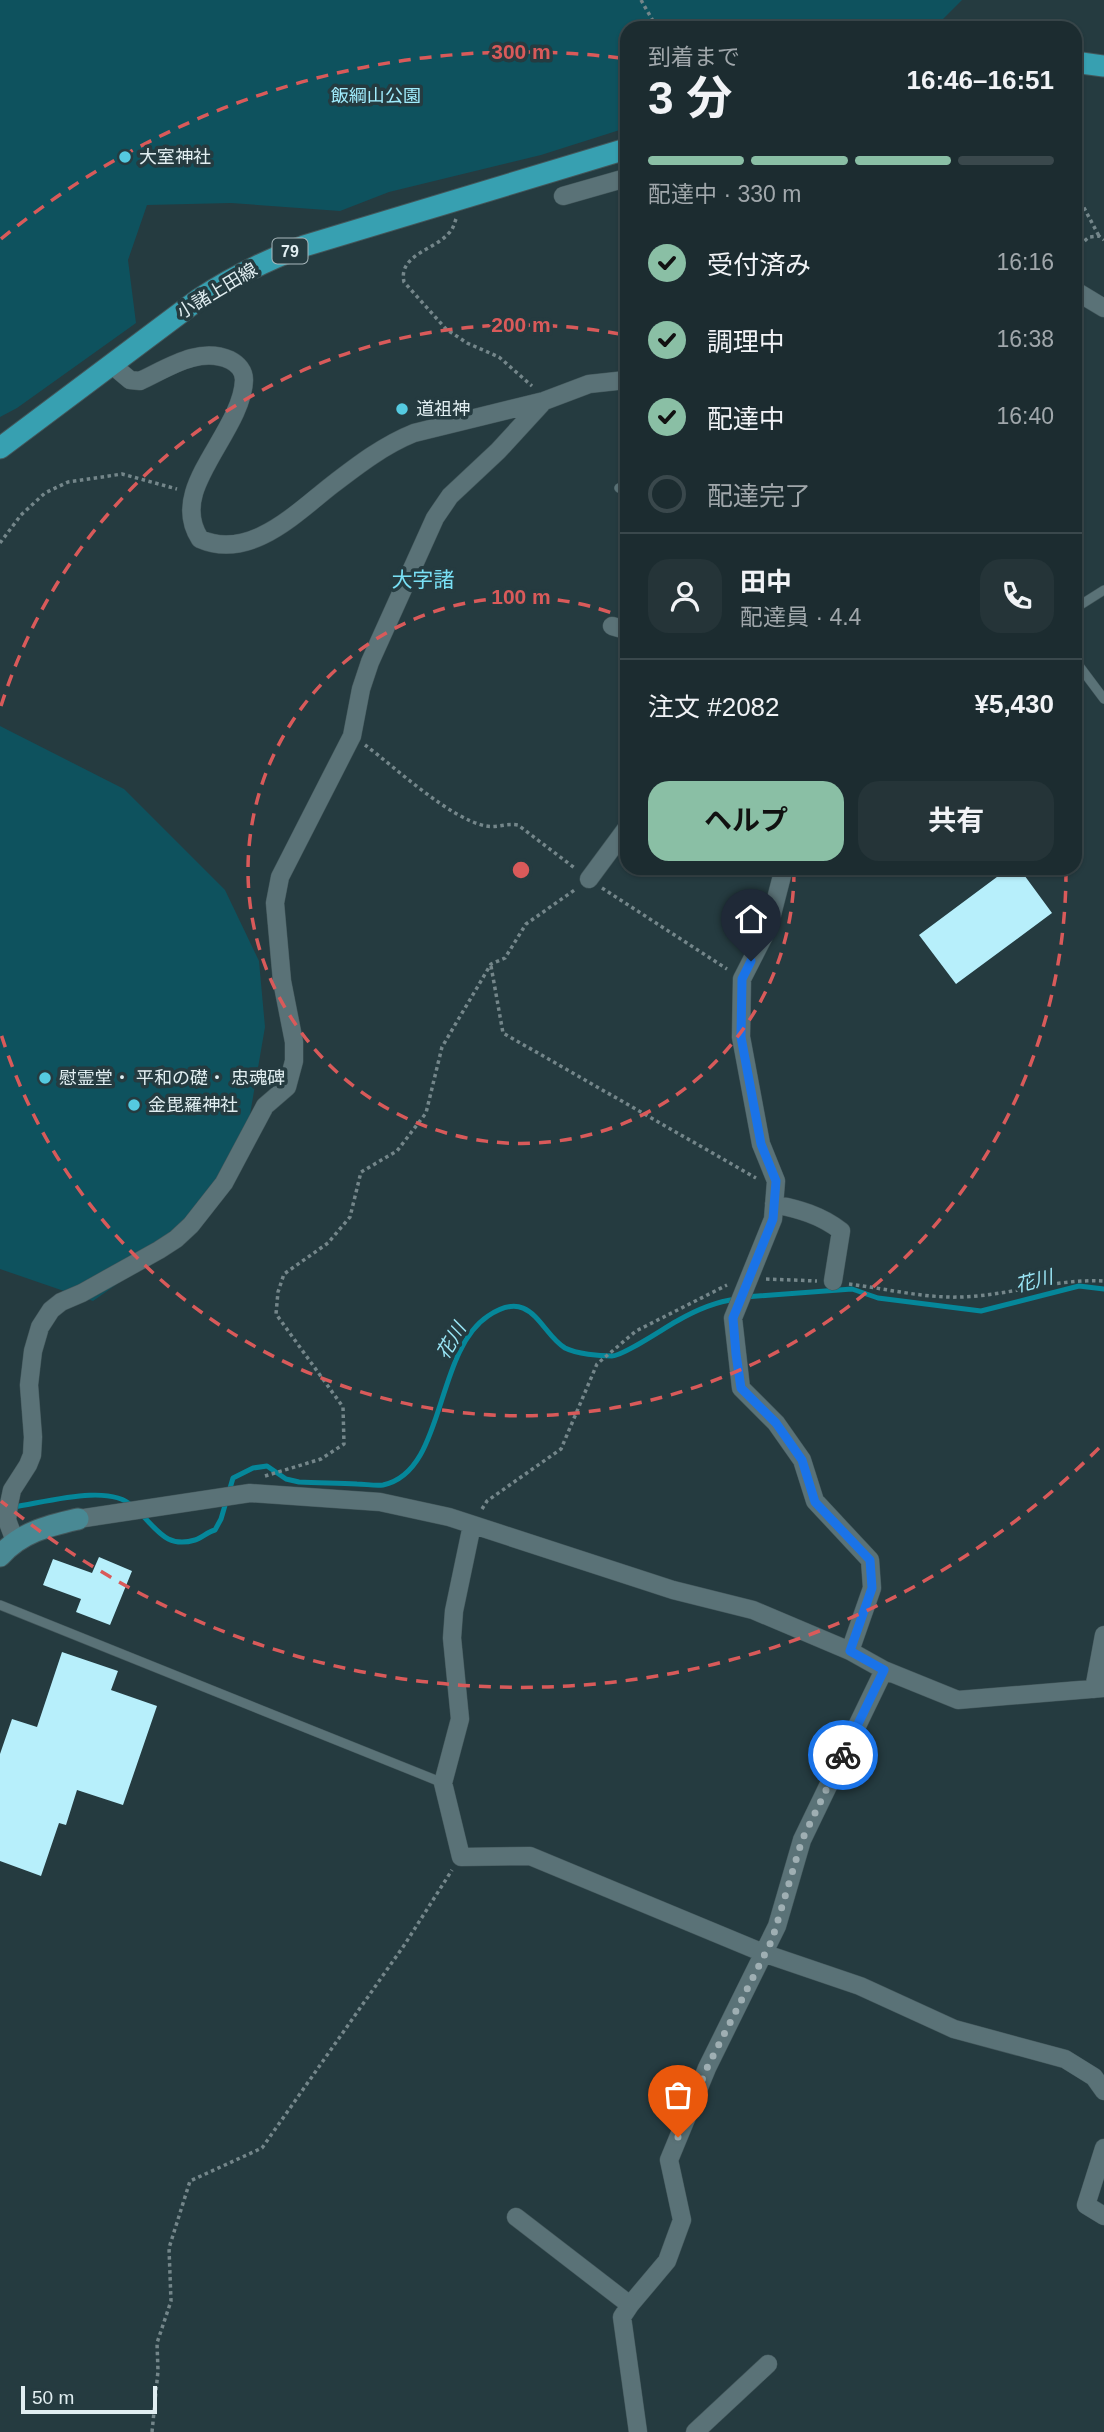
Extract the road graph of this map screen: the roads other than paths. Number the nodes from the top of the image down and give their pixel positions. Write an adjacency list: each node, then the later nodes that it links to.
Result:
1 (1082, 62): 2 (main road)
2 (1104, 66)
3 (620, 151): 8 (main road, 小諸上田線 / 79)
4 (620, 180): 5 (street)
5 (563, 196)
6 (1082, 295): 7 (street)
7 (1104, 307)
8 (111, 364): 10 (street); 11 (main road, 小諸上田線 / 79)
9 (620, 381): 10 (street)
10 (544, 401): 23 (street)
11 (0, 448)
12 (1104, 590): 13 (lane)
13 (1082, 605)
14 (1082, 670): 15 (lane)
15 (1104, 699)
16 (620, 836): 18 (street)
17 (782, 875): 19 (street)
18 (589, 879)
19 (774, 1197): 20 (street); 26 (street)
20 (833, 1281)
21 (78, 1519): 22 (street); 23 (street)
22 (472, 1525): 26 (street); 29 (street)
23 (7, 1549)
24 (0, 1605): 29 (lane)
25 (1104, 1635): 28 (street)
26 (850, 1651): 27 (street)
27 (884, 1670): 28 (street); 30 (street)
28 (1099, 1689)
29 (443, 1783): 30 (street)
30 (766, 1954): 31 (street); 35 (street)
31 (1104, 2091)
32 (1104, 2148): 33 (street)
33 (1104, 2216)
34 (516, 2217): 35 (street)
35 (630, 2305): 37 (street)
36 (768, 2364): 38 (street)
37 (638, 2432)
38 (695, 2432)

